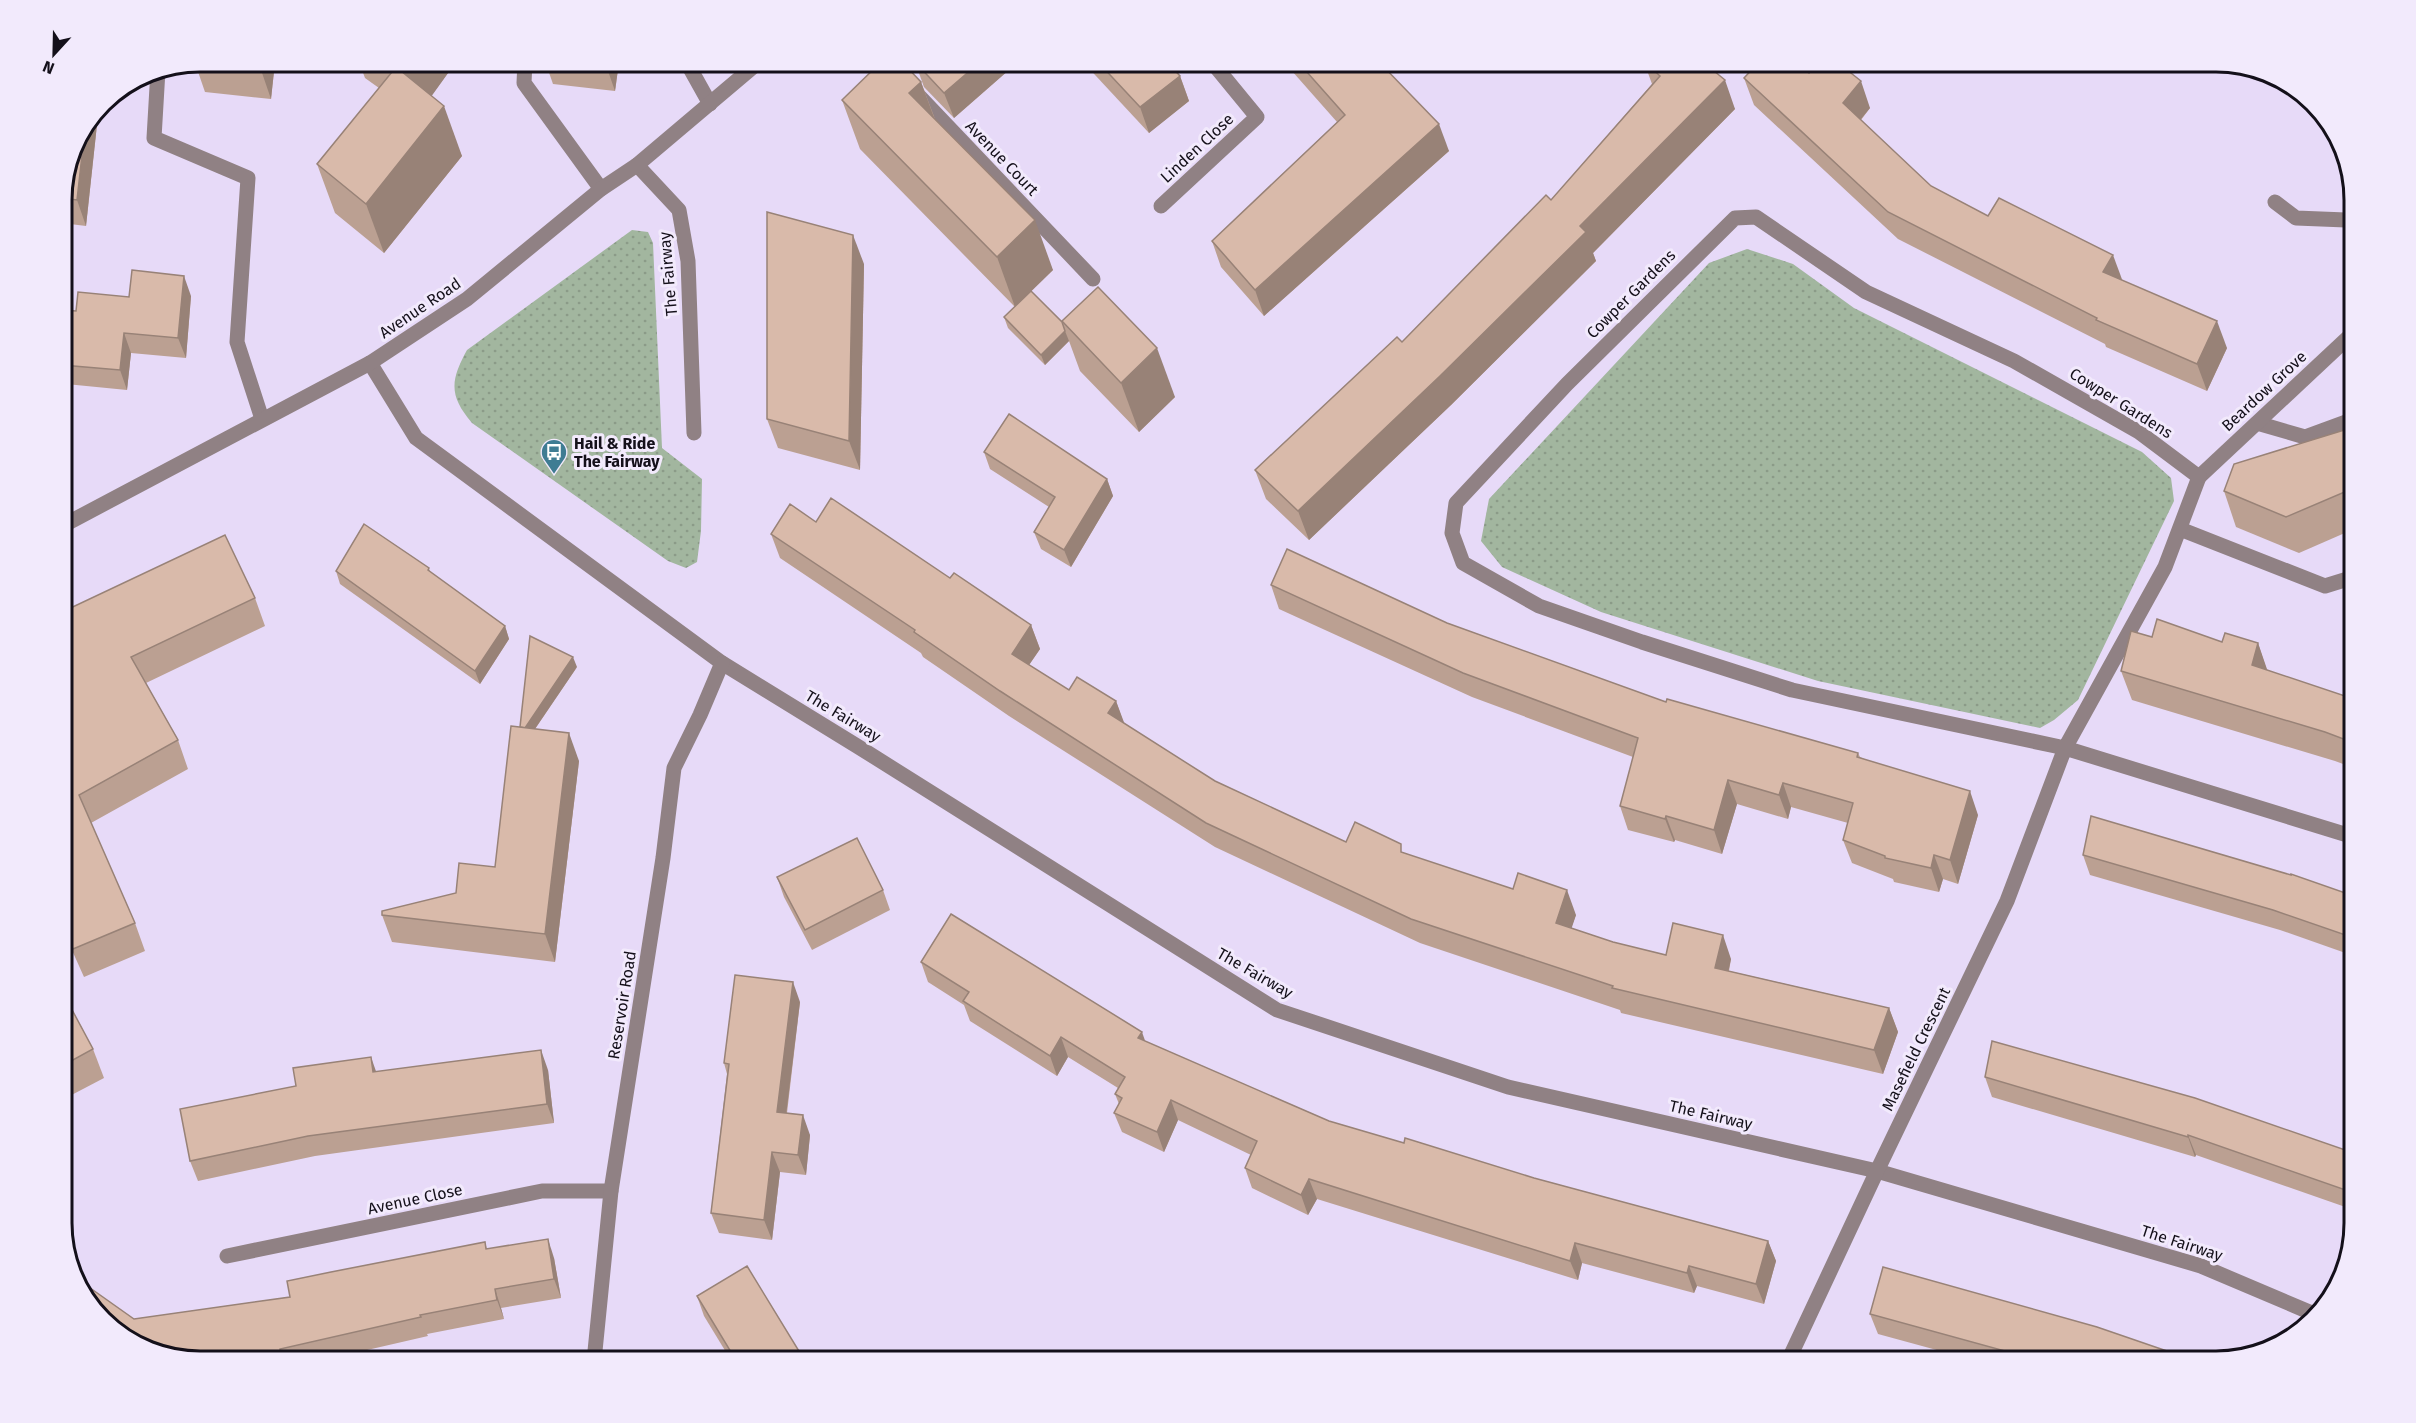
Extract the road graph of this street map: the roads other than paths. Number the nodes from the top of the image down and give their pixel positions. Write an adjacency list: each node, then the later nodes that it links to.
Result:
1 (525, 72): 9 (street)
2 (692, 72): 7 (street)
3 (748, 72): 7 (street, Avenue Road)
4 (1219, 72): 11 (street, Linden Close)
5 (157, 80): 16 (street)
6 (910, 87): 13 (street, Avenue Court)
7 (710, 104): 8 (street, Avenue Road)
8 (637, 165): 9 (street, Avenue Road); 19 (street, The Fairway)
9 (601, 189): 15 (street, Avenue Road)
10 (2275, 202): 12 (street)
11 (1161, 206)
12 (2344, 220)
13 (1093, 279)
14 (2344, 341): 17 (street, Beardow Grove)
15 (370, 363): 16 (street, Avenue Road); 24 (street, The Fairway)
16 (262, 419): 21 (street, Avenue Road)
17 (2257, 423): 18 (street); 20 (street, Beardow Grove)
18 (2344, 423)
19 (693, 433)
20 (2199, 477): 22 (street); 25 (street, Cowper Gardens)
21 (72, 521)
22 (2180, 530): 23 (street); 25 (street)
23 (2344, 580)
24 (722, 663): 27 (street, The Fairway); 28 (street, Reservoir Road)
25 (2065, 748): 26 (street, Cowper Gardens); 27 (street, Masefield Crescent)
26 (2344, 834)
27 (1876, 1171): 30 (street, The Fairway); 32 (street, Masefield Crescent)
28 (611, 1191): 29 (street, Avenue Close); 31 (street, Reservoir Road)
29 (227, 1256)
30 (2309, 1312)
31 (595, 1351)
32 (1793, 1351)

